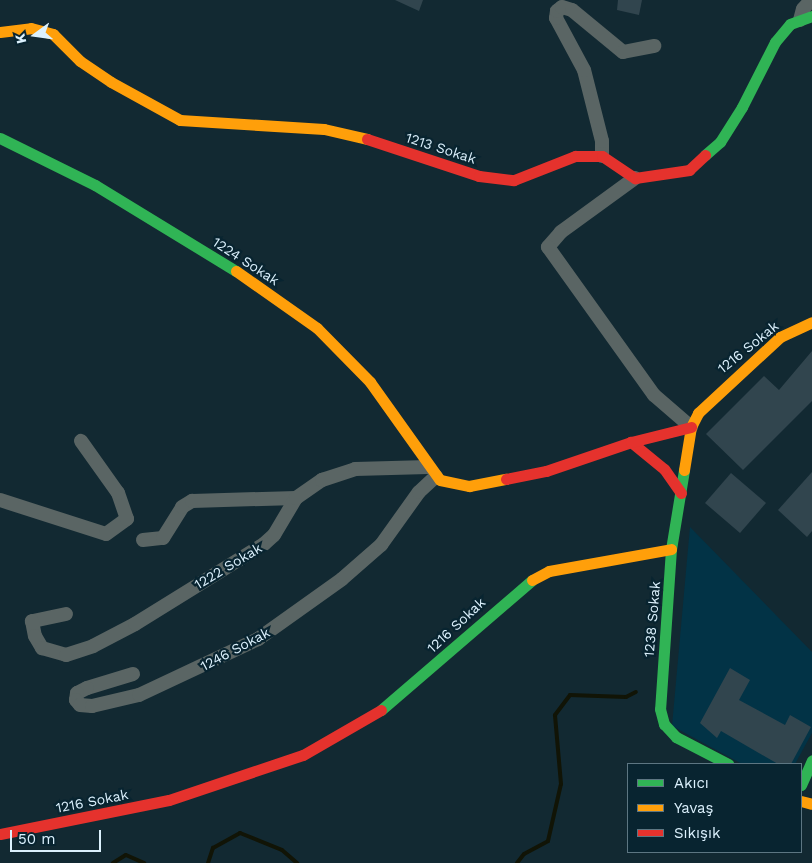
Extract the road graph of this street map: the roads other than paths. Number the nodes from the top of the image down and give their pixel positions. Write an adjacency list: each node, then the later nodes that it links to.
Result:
1 (811, 0): 2 (street)
2 (806, 18): 7 (street)
3 (0, 32): 6 (street, 1213 Sokak)
4 (654, 46): 6 (street)
5 (0, 138): 12 (street, 1224 Sokak)
6 (602, 156): 7 (street)
7 (635, 178): 9 (street)
8 (812, 322): 9 (street, 1216 Sokak)
9 (691, 427): 11 (street, 1222 Sokak); 13 (street, 1216 Sokak)
10 (81, 441): 15 (street)
11 (631, 442): 12 (street, 1222 Sokak); 13 (street)
12 (432, 471): 14 (street, 1222 Sokak); 19 (street, 1246 Sokak)
13 (681, 493): 17 (street, 1216 Sokak)
14 (296, 498): 16 (street); 18 (street, 1222 Sokak)
15 (0, 500)
16 (143, 540)
17 (671, 549): 21 (street, 1238 Sokak); 23 (street, 1216 Sokak)
18 (66, 614)
19 (133, 674)
20 (812, 760): 22 (street)
21 (726, 763)
22 (802, 783)
23 (0, 834)

